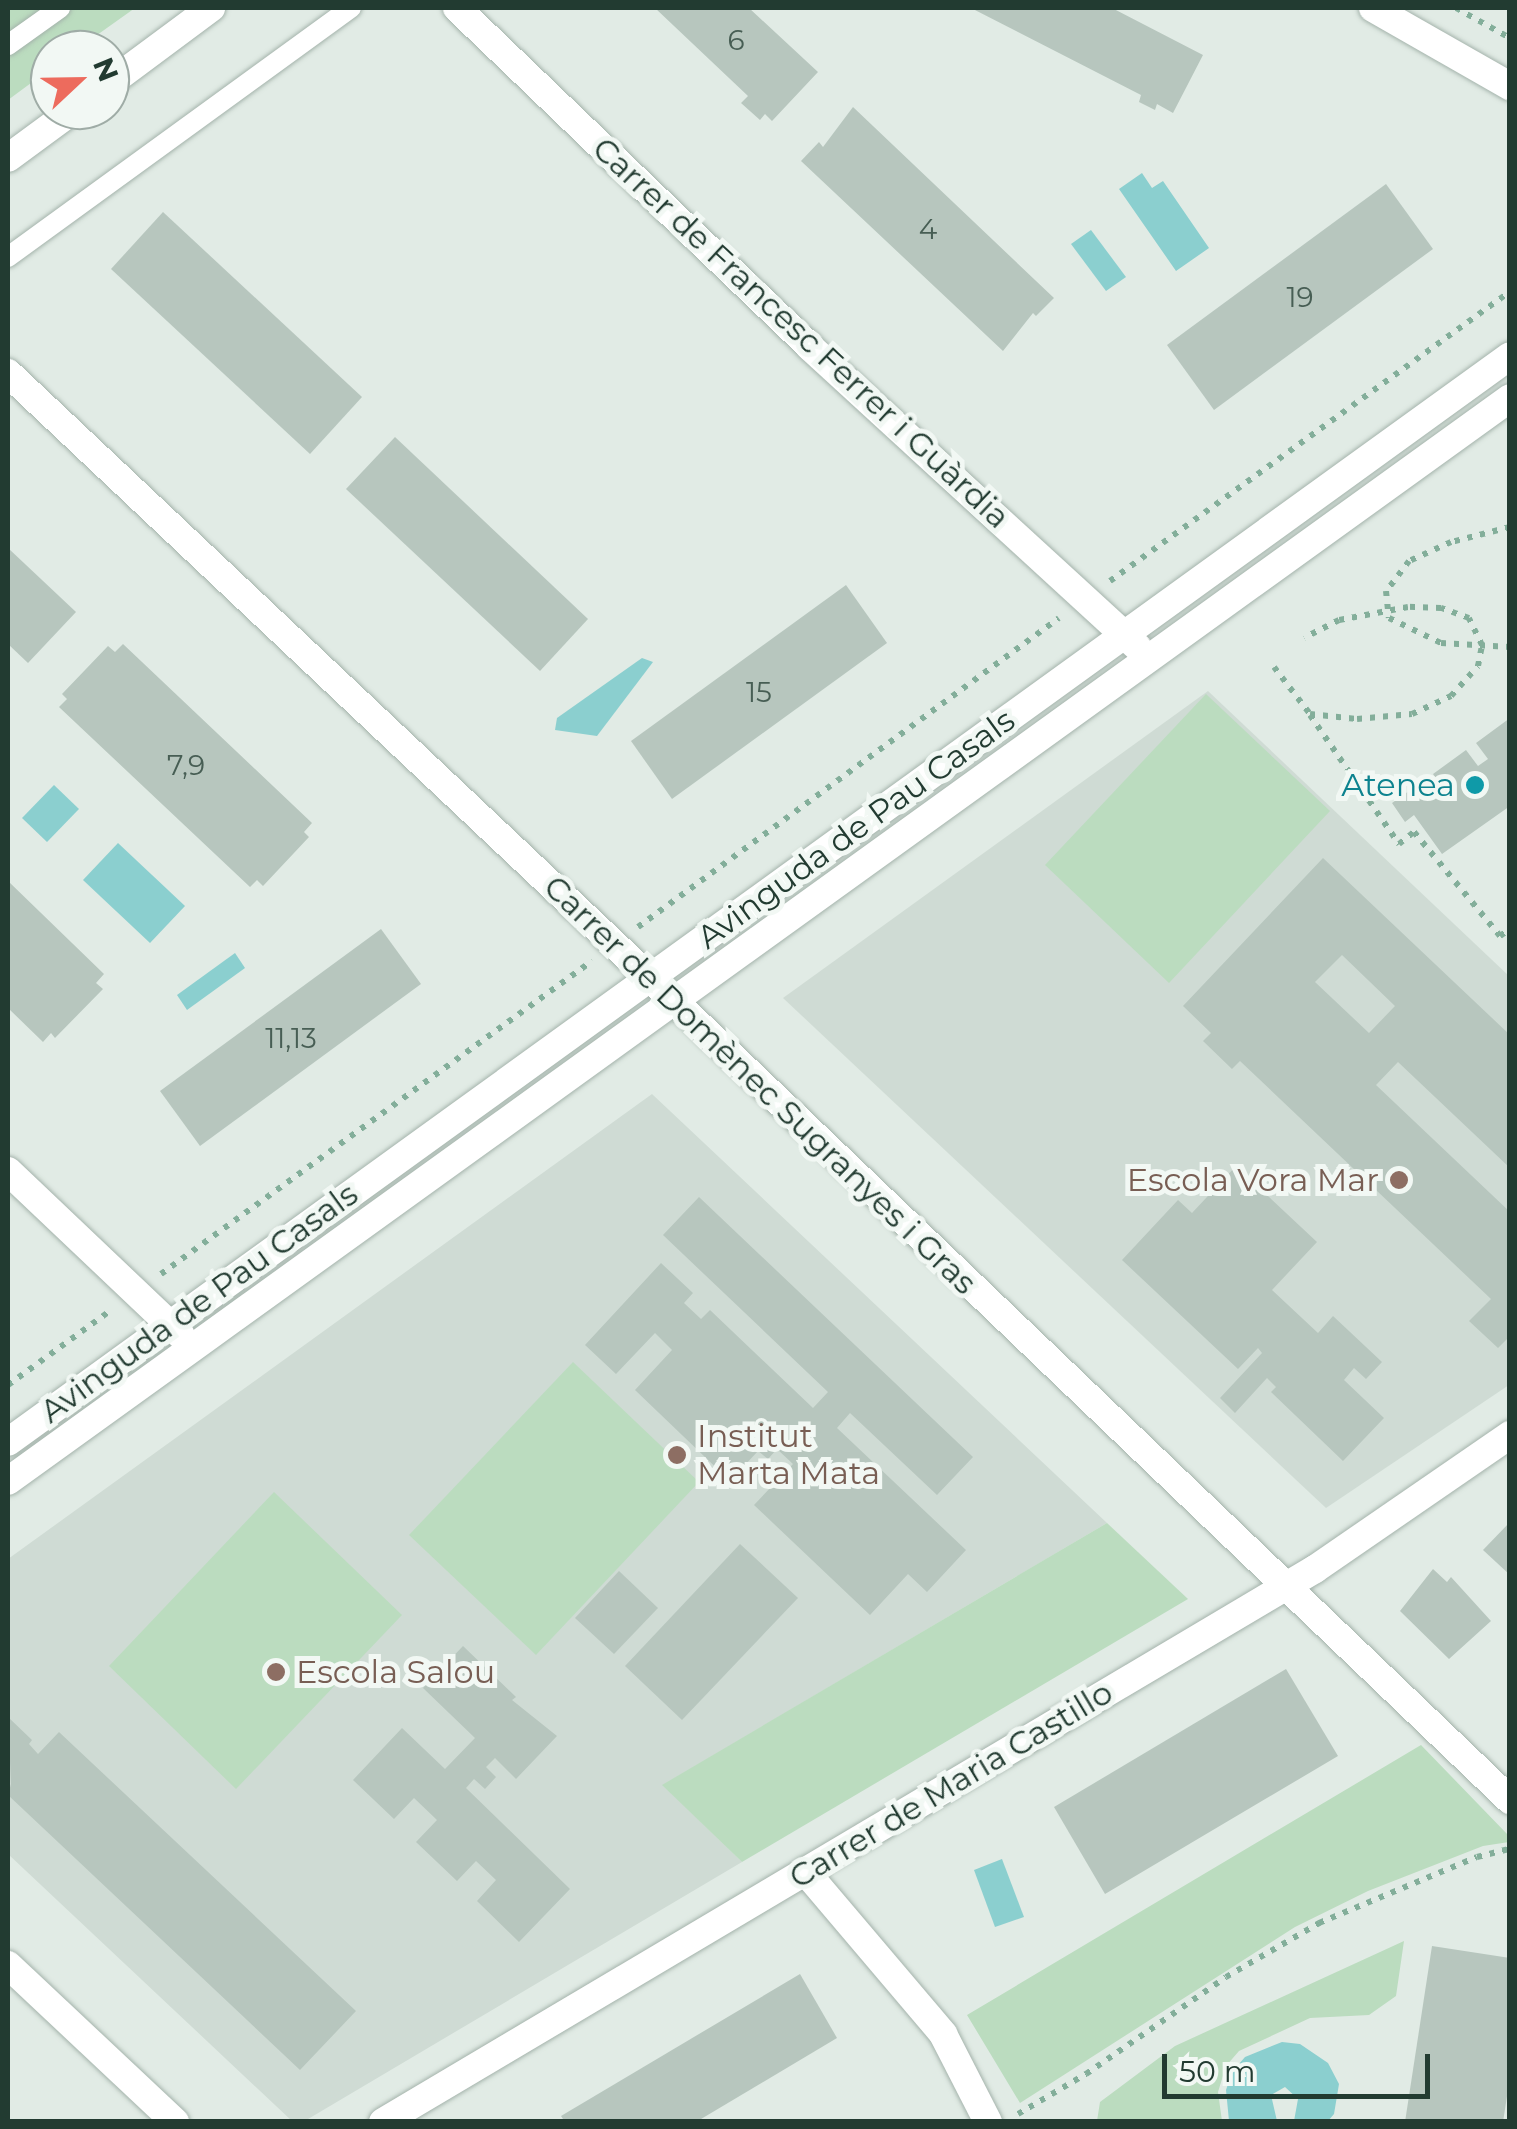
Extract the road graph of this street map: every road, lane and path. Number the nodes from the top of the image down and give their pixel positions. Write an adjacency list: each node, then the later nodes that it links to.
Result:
1 (60, 8): 8 (street)
2 (211, 8): 9 (street)
3 (352, 8): 13 (street)
4 (457, 8): 19 (street, Carrer de Francesc Ferrer i Guàrdia)
5 (1373, 8): 10 (street)
6 (1456, 8): 7 (path)
7 (1510, 38)
8 (8, 45)
9 (130, 67)
10 (1510, 86)
11 (46, 130): 12 (street)
12 (8, 158)
13 (8, 256)
14 (1510, 291): 19 (path)
15 (1510, 356): 21 (street, Avinguda de Pau Casals)
16 (8, 373): 29 (street, Carrer de Domènec Sugranyes i Gras)
17 (1510, 398): 25 (street, Avinguda de Pau Casals)
18 (1510, 528): 20 (path)
19 (1086, 598): 21 (street, Carrer de Francesc Ferrer i Guàrdia); 29 (path)
20 (1389, 611): 22 (path); 23 (path); 23 (path)
21 (1124, 635): 25 (street, Carrer de Francesc Ferrer i Guàrdia); 30 (street, Avinguda de Pau Casals)
22 (1304, 638)
23 (1482, 645): 24 (path); 27 (path)
24 (1510, 646)
25 (1147, 657): 31 (street, Avinguda de Pau Casals)
26 (1274, 667): 27 (path)
27 (1310, 714): 28 (path)
28 (1510, 929)
29 (614, 945): 30 (street, Carrer de Domènec Sugranyes i Gras); 33 (path)
30 (650, 978): 31 (street, Carrer de Domènec Sugranyes i Gras); 34 (street, Avinguda de Pau Casals)
31 (675, 1002): 35 (street, Avinguda de Pau Casals); 40 (street, Carrer de Domènec Sugranyes i Gras)
32 (8, 1172): 33 (street)
33 (136, 1292): 34 (street); 36 (path)
34 (169, 1324): 35 (street); 38 (street, Avinguda de Pau Casals)
35 (194, 1346): 39 (street, Avinguda de Pau Casals)
36 (8, 1385)
37 (1509, 1436): 40 (street, Carrer de Maria Castillo)
38 (8, 1442)
39 (8, 1481)
40 (1286, 1585): 41 (street, Carrer de Domènec Sugranyes i Gras); 43 (street, Carrer de Maria Castillo)
41 (1510, 1800)
42 (1510, 1849): 48 (path)
43 (805, 1871): 46 (street, Carrer de Maria Castillo); 47 (street)
44 (8, 1965): 45 (street)
45 (175, 2122)
46 (384, 2122)
47 (988, 2122)
48 (1004, 2122)

